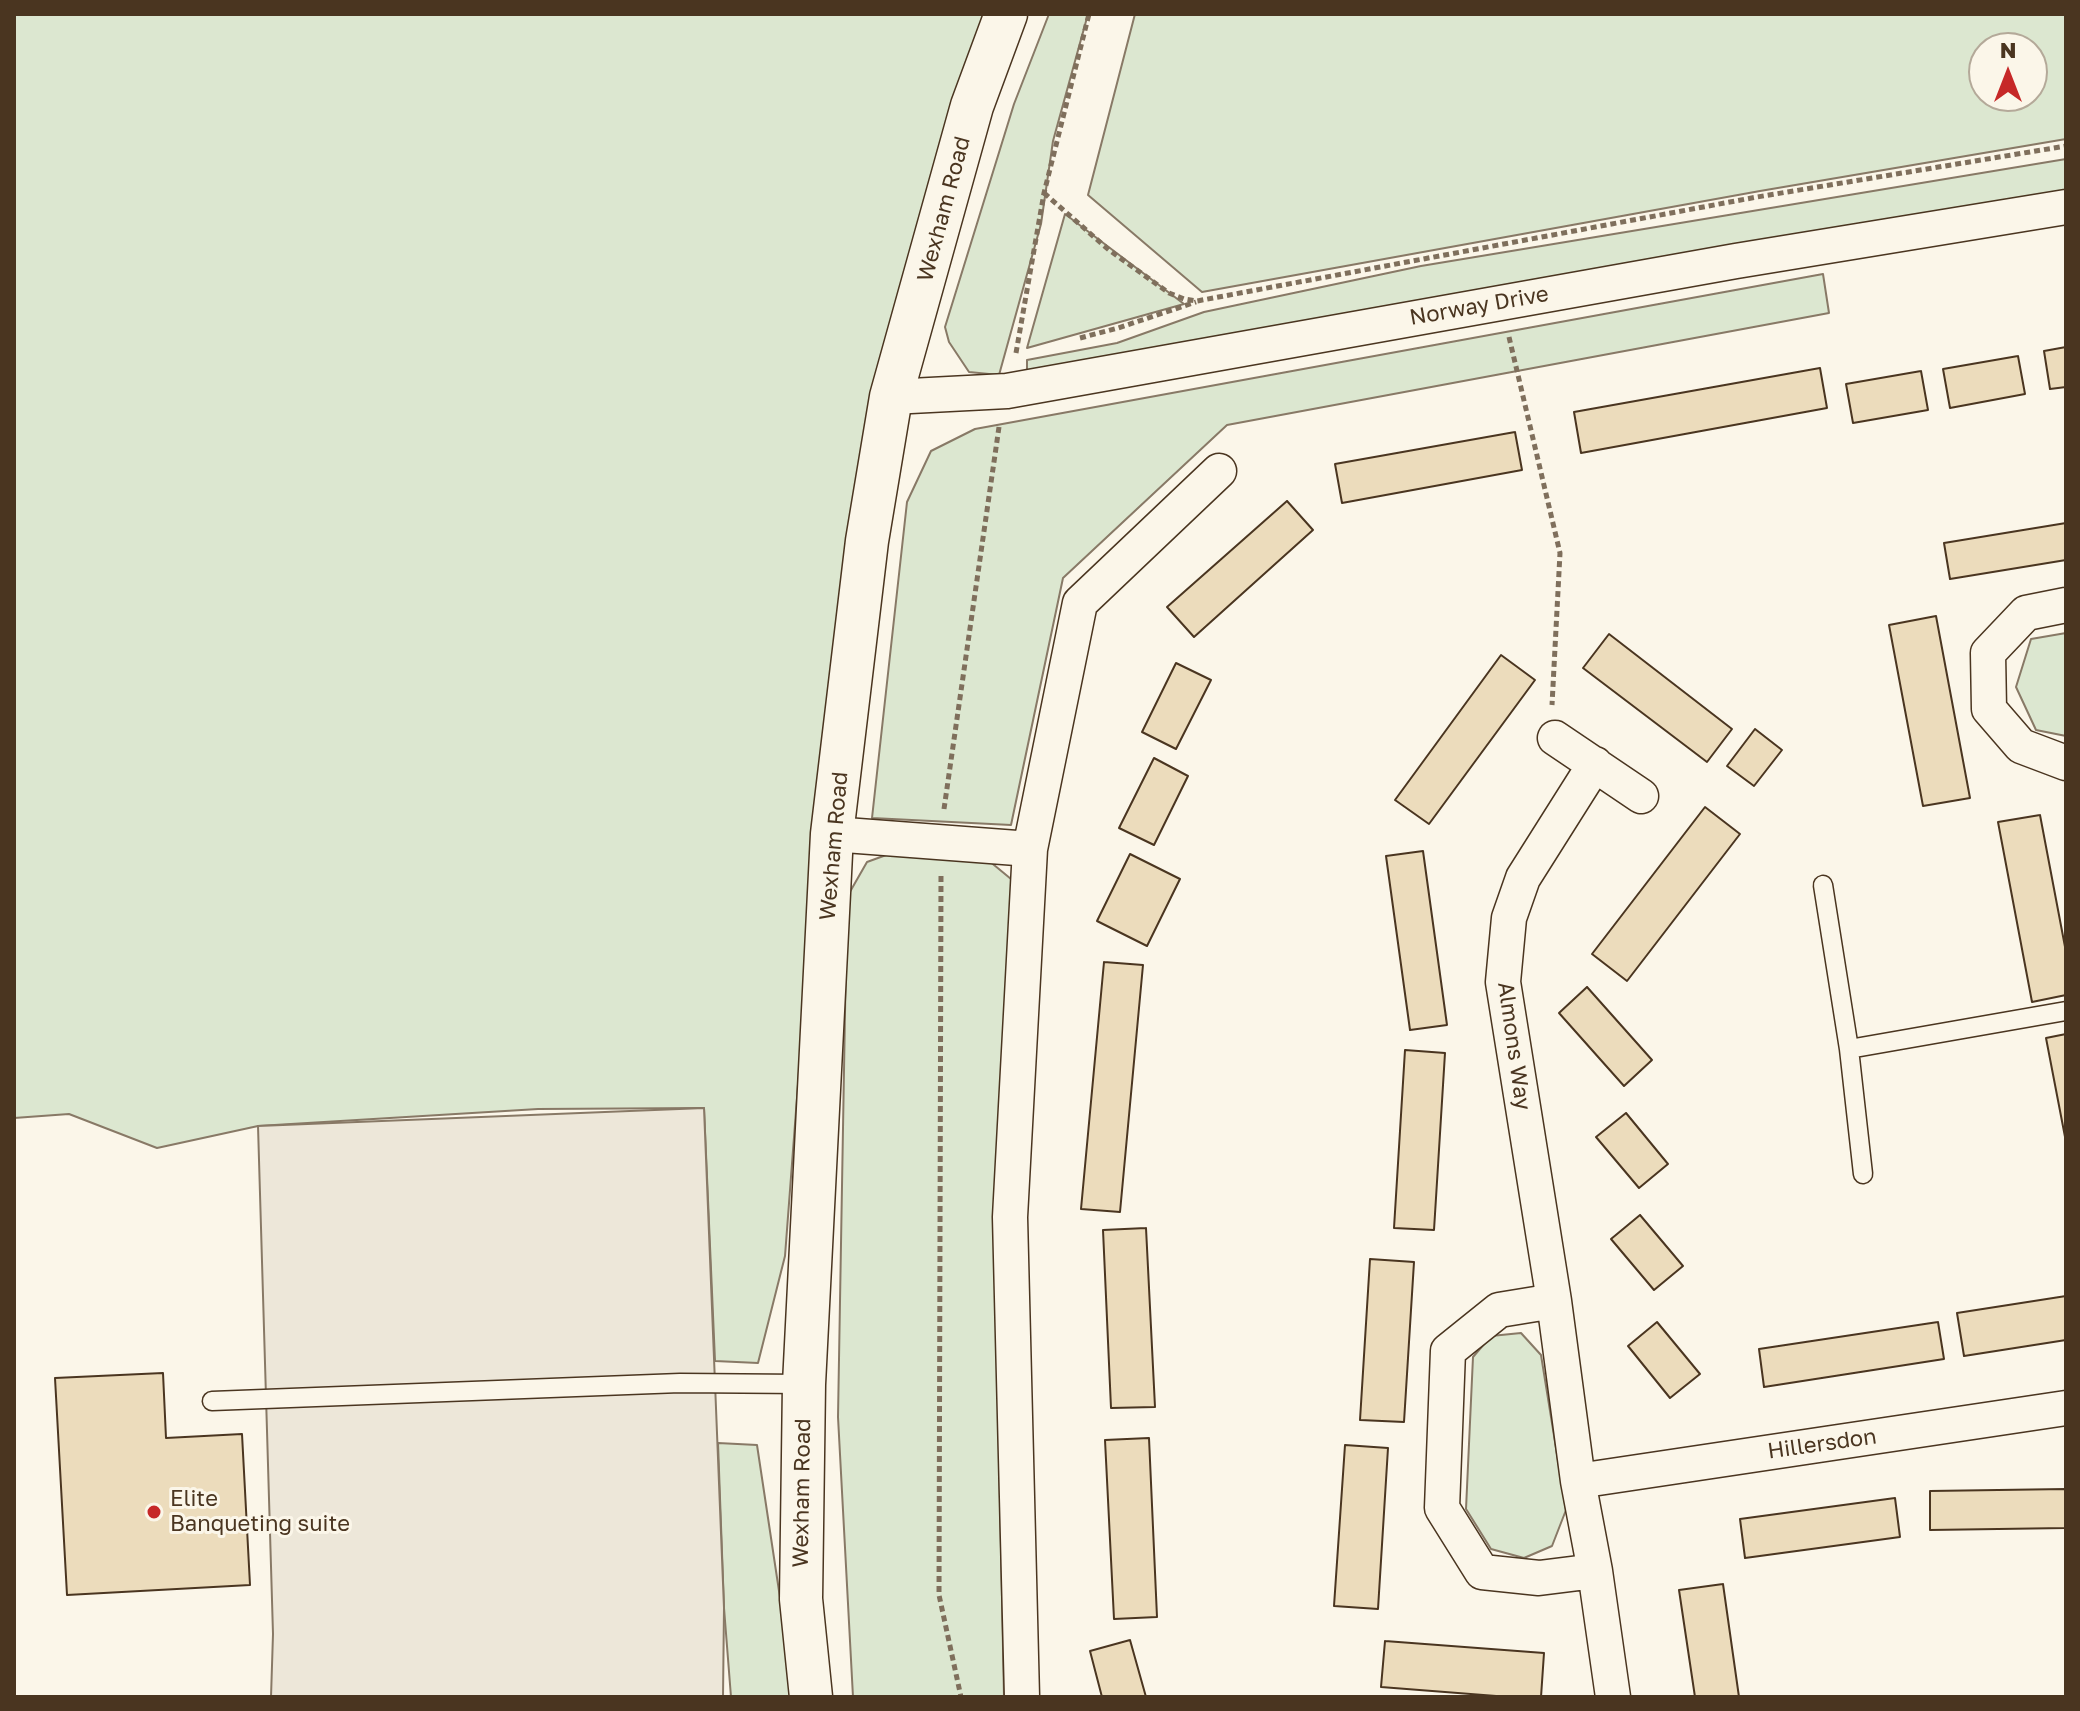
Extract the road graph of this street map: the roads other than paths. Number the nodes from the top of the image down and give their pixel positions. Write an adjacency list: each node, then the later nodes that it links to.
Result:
1 (1006, 14): 3 (street, Wexham Road)
2 (2066, 207): 3 (street, Norway Drive)
3 (891, 397): 10 (street, Wexham Road)
4 (1219, 471): 11 (street)
5 (2066, 605): 7 (street)
6 (1555, 738): 8 (street)
7 (2066, 763)
8 (1595, 764): 9 (street); 16 (street, Almons Way)
9 (1641, 796)
10 (832, 834): 11 (street); 17 (street, Wexham Road)
11 (1030, 849): 23 (street)
12 (1823, 885): 14 (lane)
13 (2066, 1011): 14 (lane)
14 (1849, 1049): 15 (lane)
15 (1863, 1174)
16 (1554, 1301): 20 (street, Almons Way); 21 (street)
17 (804, 1384): 18 (lane); 22 (street, Wexham Road)
18 (212, 1401)
19 (2066, 1408): 20 (street, Hillersdon)
20 (1578, 1481): 21 (street, Almons Way)
21 (1595, 1571): 24 (street, Almons Way)
22 (811, 1697)
23 (1022, 1697)
24 (1613, 1697)

